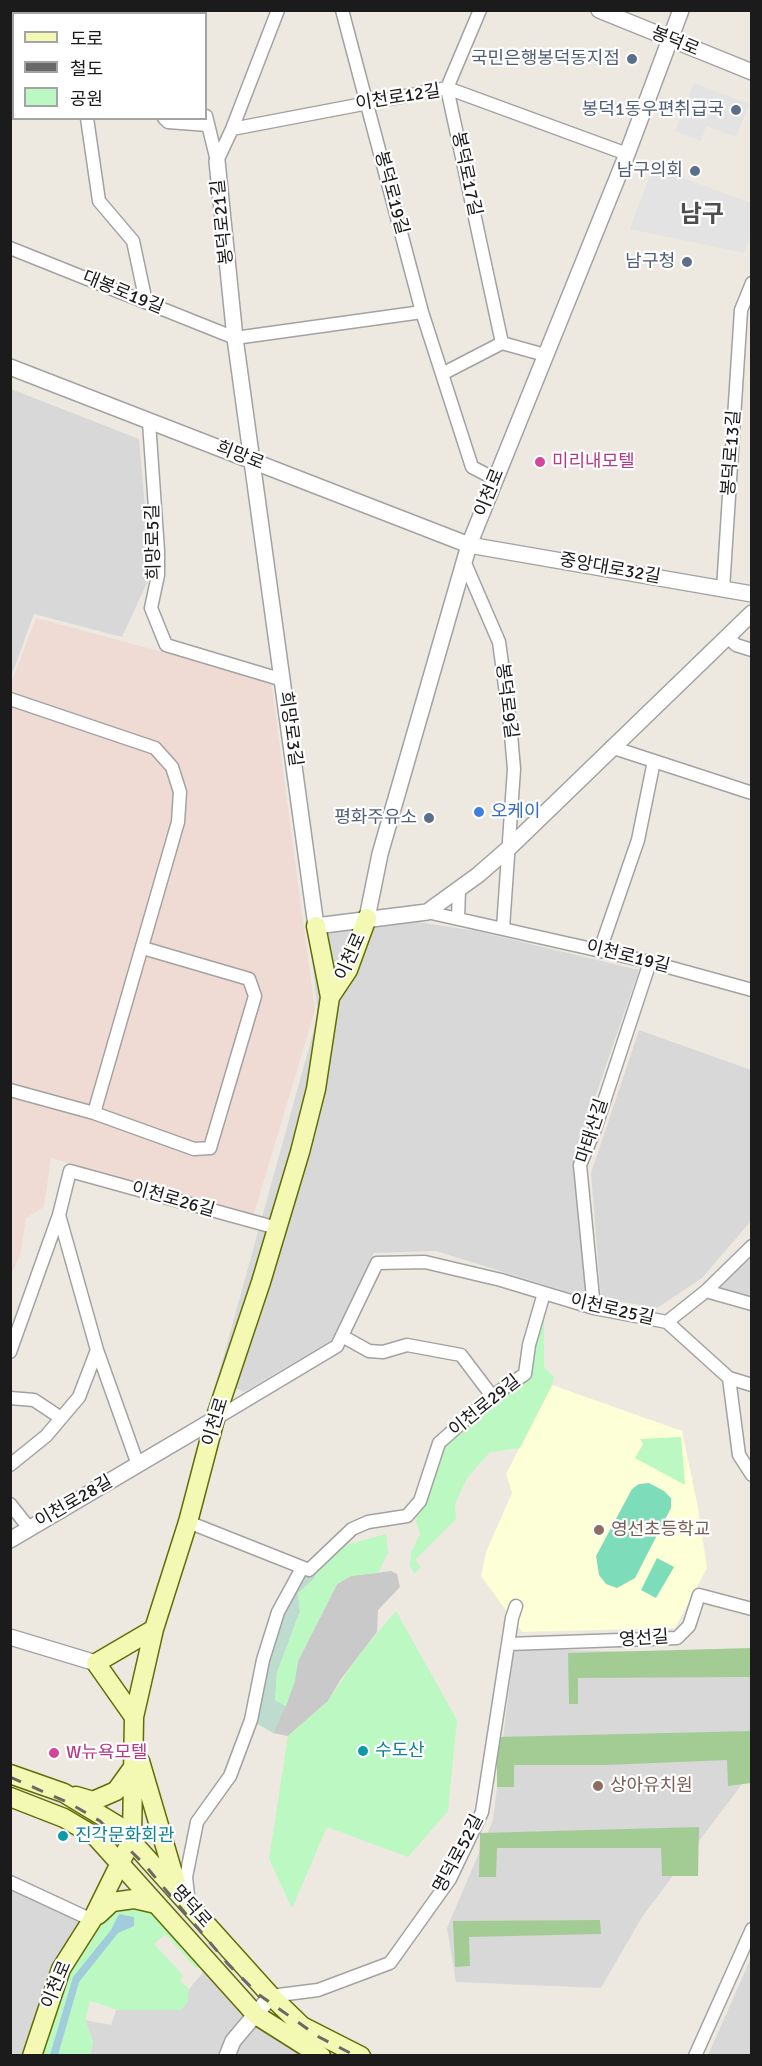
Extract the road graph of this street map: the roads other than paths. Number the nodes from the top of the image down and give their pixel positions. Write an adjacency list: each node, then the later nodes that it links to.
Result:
1 (278, 10): 13 (street, 봉덕로21길)
2 (342, 10): 9 (street, 봉덕로19길)
3 (480, 10): 8 (street)
4 (599, 10): 6 (street, 봉덕로)
5 (681, 10): 6 (street, 이천로)
6 (670, 39): 7 (street, 봉덕로); 14 (street, 이천로)
7 (752, 72)
8 (447, 88): 9 (street, 이천로12길); 14 (street, 이천로12길); 21 (street, 봉덕로17길)
9 (367, 102): 13 (street, 이천로12길); 19 (street, 봉덕로19길)
10 (87, 120): 18 (street)
11 (166, 120): 12 (street)
12 (207, 120): 15 (street)
13 (232, 129): 15 (street, 봉덕로21길)
14 (627, 154): 22 (street, 이천로)
15 (217, 161): 20 (street, 봉덕로21길)
16 (10, 248): 18 (street, 대봉로19길)
17 (752, 282): 30 (street, 봉덕로13길)
18 (146, 302): 20 (street, 대봉로19길)
19 (422, 312): 20 (street); 24 (street, 봉덕로19길)
20 (235, 338): 26 (street, 봉덕로21길)
21 (502, 343): 22 (street); 24 (street)
22 (546, 355): 27 (street, 이천로)
23 (10, 367): 25 (street, 희망로)
24 (442, 374): 27 (street, 봉덕로19길)
25 (149, 422): 26 (street, 희망로); 35 (street, 희망로5길)
26 (251, 459): 28 (street, 희망로); 35 (street, 희망로3길)
27 (495, 478): 28 (street, 이천로)
28 (469, 545): 29 (street, 이천로); 30 (street, 중앙대로32길)
29 (464, 561): 40 (street, 봉덕로9길); 43 (street, 이천로)
30 (723, 589): 31 (street, 중앙대로32길)
31 (752, 594)
32 (752, 613): 33 (street)
33 (727, 636): 34 (street); 37 (street)
34 (752, 650)
35 (283, 680): 45 (street, 희망로3길)
36 (10, 699): 47 (street)
37 (611, 747): 38 (street); 40 (street)
38 (654, 761): 39 (street); 48 (street)
39 (752, 793)
40 (509, 848): 41 (street); 46 (street)
41 (459, 889): 42 (street); 44 (street)
42 (427, 912): 43 (street); 44 (street, 이천로19길)
43 (367, 918): 45 (street); 51 (main road, 이천로)
44 (458, 919): 46 (street, 이천로19길)
45 (316, 926): 51 (main road, 희망로3길)
46 (503, 928): 48 (street, 이천로19길)
47 (143, 948): 53 (street); 53 (street)
48 (600, 950): 49 (street, 이천로19길)
49 (650, 962): 50 (street, 이천로19길); 60 (street, 마태산길)
50 (752, 990)
51 (330, 998): 55 (main road, 이천로)
52 (10, 1090): 53 (street)
53 (94, 1113)
54 (58, 1215): 55 (street, 이천로26길); 63 (street); 64 (street)
55 (277, 1228): 70 (main road, 이천로)
56 (752, 1246): 57 (street)
57 (706, 1291): 59 (street); 61 (street)
58 (544, 1293): 60 (street, 이천로25길); 62 (street, 이천로25길); 67 (street, 이천로29길)
59 (752, 1304)
60 (594, 1308): 61 (street, 이천로25길)
61 (667, 1322): 65 (street, 이천로25길)
62 (342, 1336): 67 (street); 70 (street)
63 (97, 1350): 69 (street); 74 (street)
64 (10, 1352)
65 (729, 1378): 66 (street); 71 (street)
66 (752, 1385)
67 (492, 1396): 80 (street, 이천로29길)
68 (10, 1398): 69 (street)
69 (61, 1418): 73 (street)
70 (215, 1419): 74 (street, 이천로28길); 77 (main road, 이천로)
71 (738, 1450): 72 (street); 75 (street)
72 (752, 1454)
73 (10, 1464)
74 (138, 1465): 78 (street, 이천로28길)
75 (752, 1475)
76 (10, 1504): 78 (street)
77 (188, 1522): 80 (street); 83 (main road, 이천로)
78 (29, 1528): 79 (street, 이천로28길)
79 (10, 1540)
80 (302, 1568): 96 (street)
81 (516, 1606): 85 (street, 명덕로52길)
82 (752, 1609): 85 (street, 영선길)
83 (154, 1629): 86 (main road); 87 (main road, 이천로)
84 (10, 1637): 86 (street)
85 (508, 1644): 100 (street, 명덕로52길)
86 (96, 1663): 87 (main road)
87 (134, 1717): 88 (main road, 이천로)
88 (133, 1740): 89 (main road, 이천로); 96 (main road)
89 (134, 1766): 91 (main road); 93 (main road, 이천로)
90 (10, 1774): 91 (main road, 명덕로)
91 (64, 1793): 93 (main road, 명덕로)
92 (10, 1797): 94 (main road, 명덕로)
93 (132, 1839): 94 (main road, 이천로); 96 (main road, 명덕로)
94 (121, 1862): 97 (main road, 명덕로); 98 (main road, 이천로)
95 (10, 1882): 98 (street)
96 (184, 1900): 100 (main road, 명덕로)
97 (156, 1904): 98 (main road); 101 (main road, 명덕로)
98 (92, 1920): 102 (main road, 이천로)
99 (752, 1929): 106 (street)
100 (271, 1996): 101 (street); 105 (main road, 명덕로)
101 (256, 2015): 103 (street); 104 (main road, 명덕로)
102 (32, 2055)
103 (227, 2055)
104 (321, 2055)
105 (361, 2055)
106 (694, 2055)

